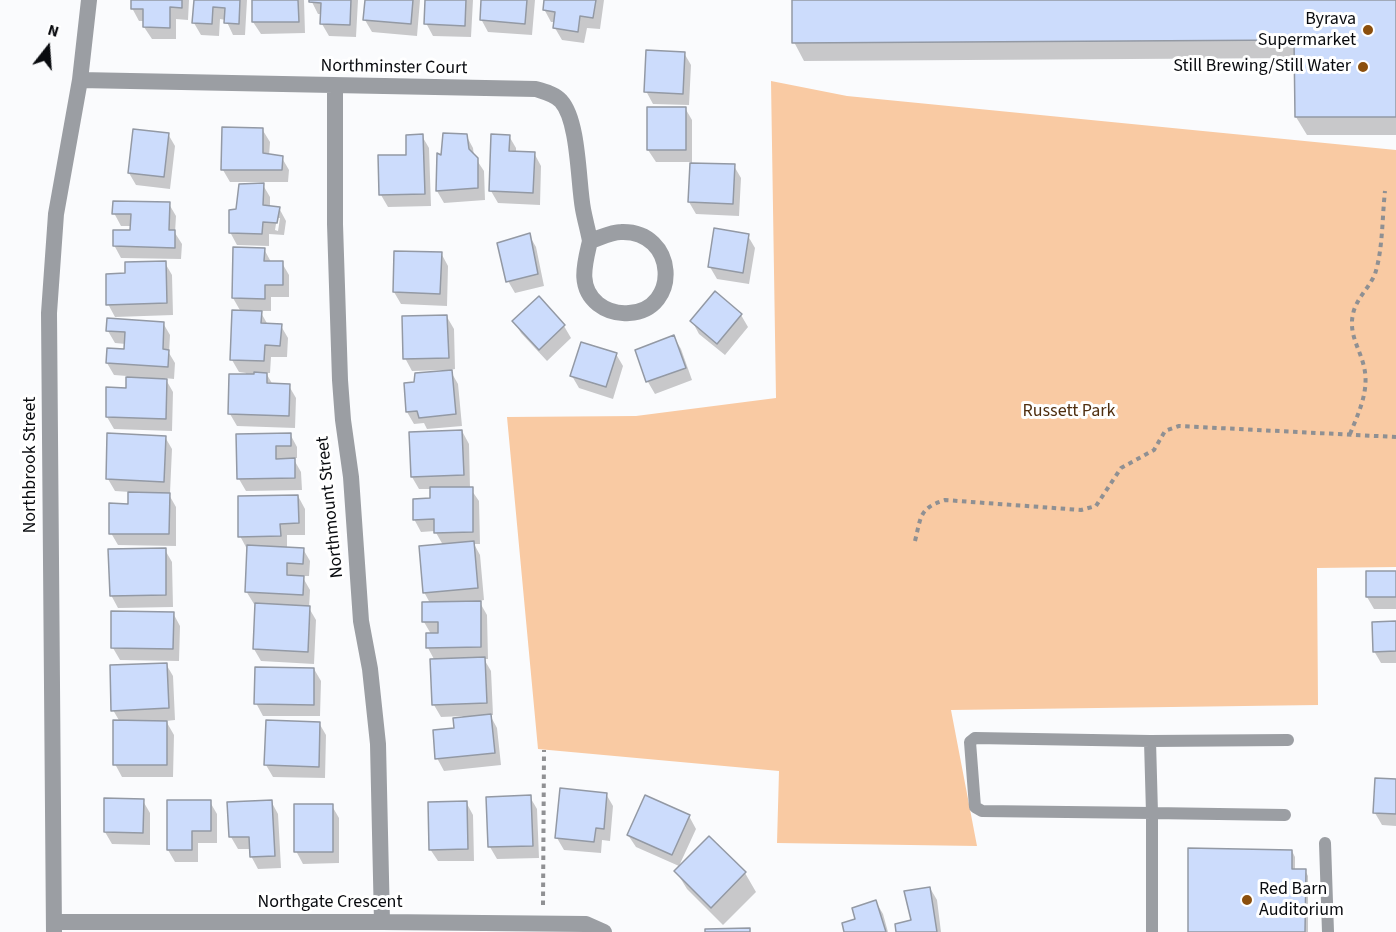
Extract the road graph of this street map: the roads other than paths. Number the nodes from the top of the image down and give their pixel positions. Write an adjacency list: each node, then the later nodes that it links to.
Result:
1 (89, 0): 2 (street, Northbrook Street)
2 (80, 80): 3 (street, Northminster Court); 11 (street, Northbrook Street)
3 (335, 86): 4 (street, Northminster Court); 10 (street, Northmount Street)
4 (590, 241): 4 (street, Northminster Court)
5 (1288, 740): 6 (lane)
6 (1150, 741): 7 (lane); 7 (lane)
7 (1152, 813): 8 (lane); 13 (lane)
8 (1286, 815)
9 (1325, 843): 14 (lane)
10 (382, 922): 11 (street, Northgate Crescent); 12 (street, Northgate Crescent)
11 (54, 927)
12 (604, 932)
13 (1152, 932)
14 (1328, 932)

